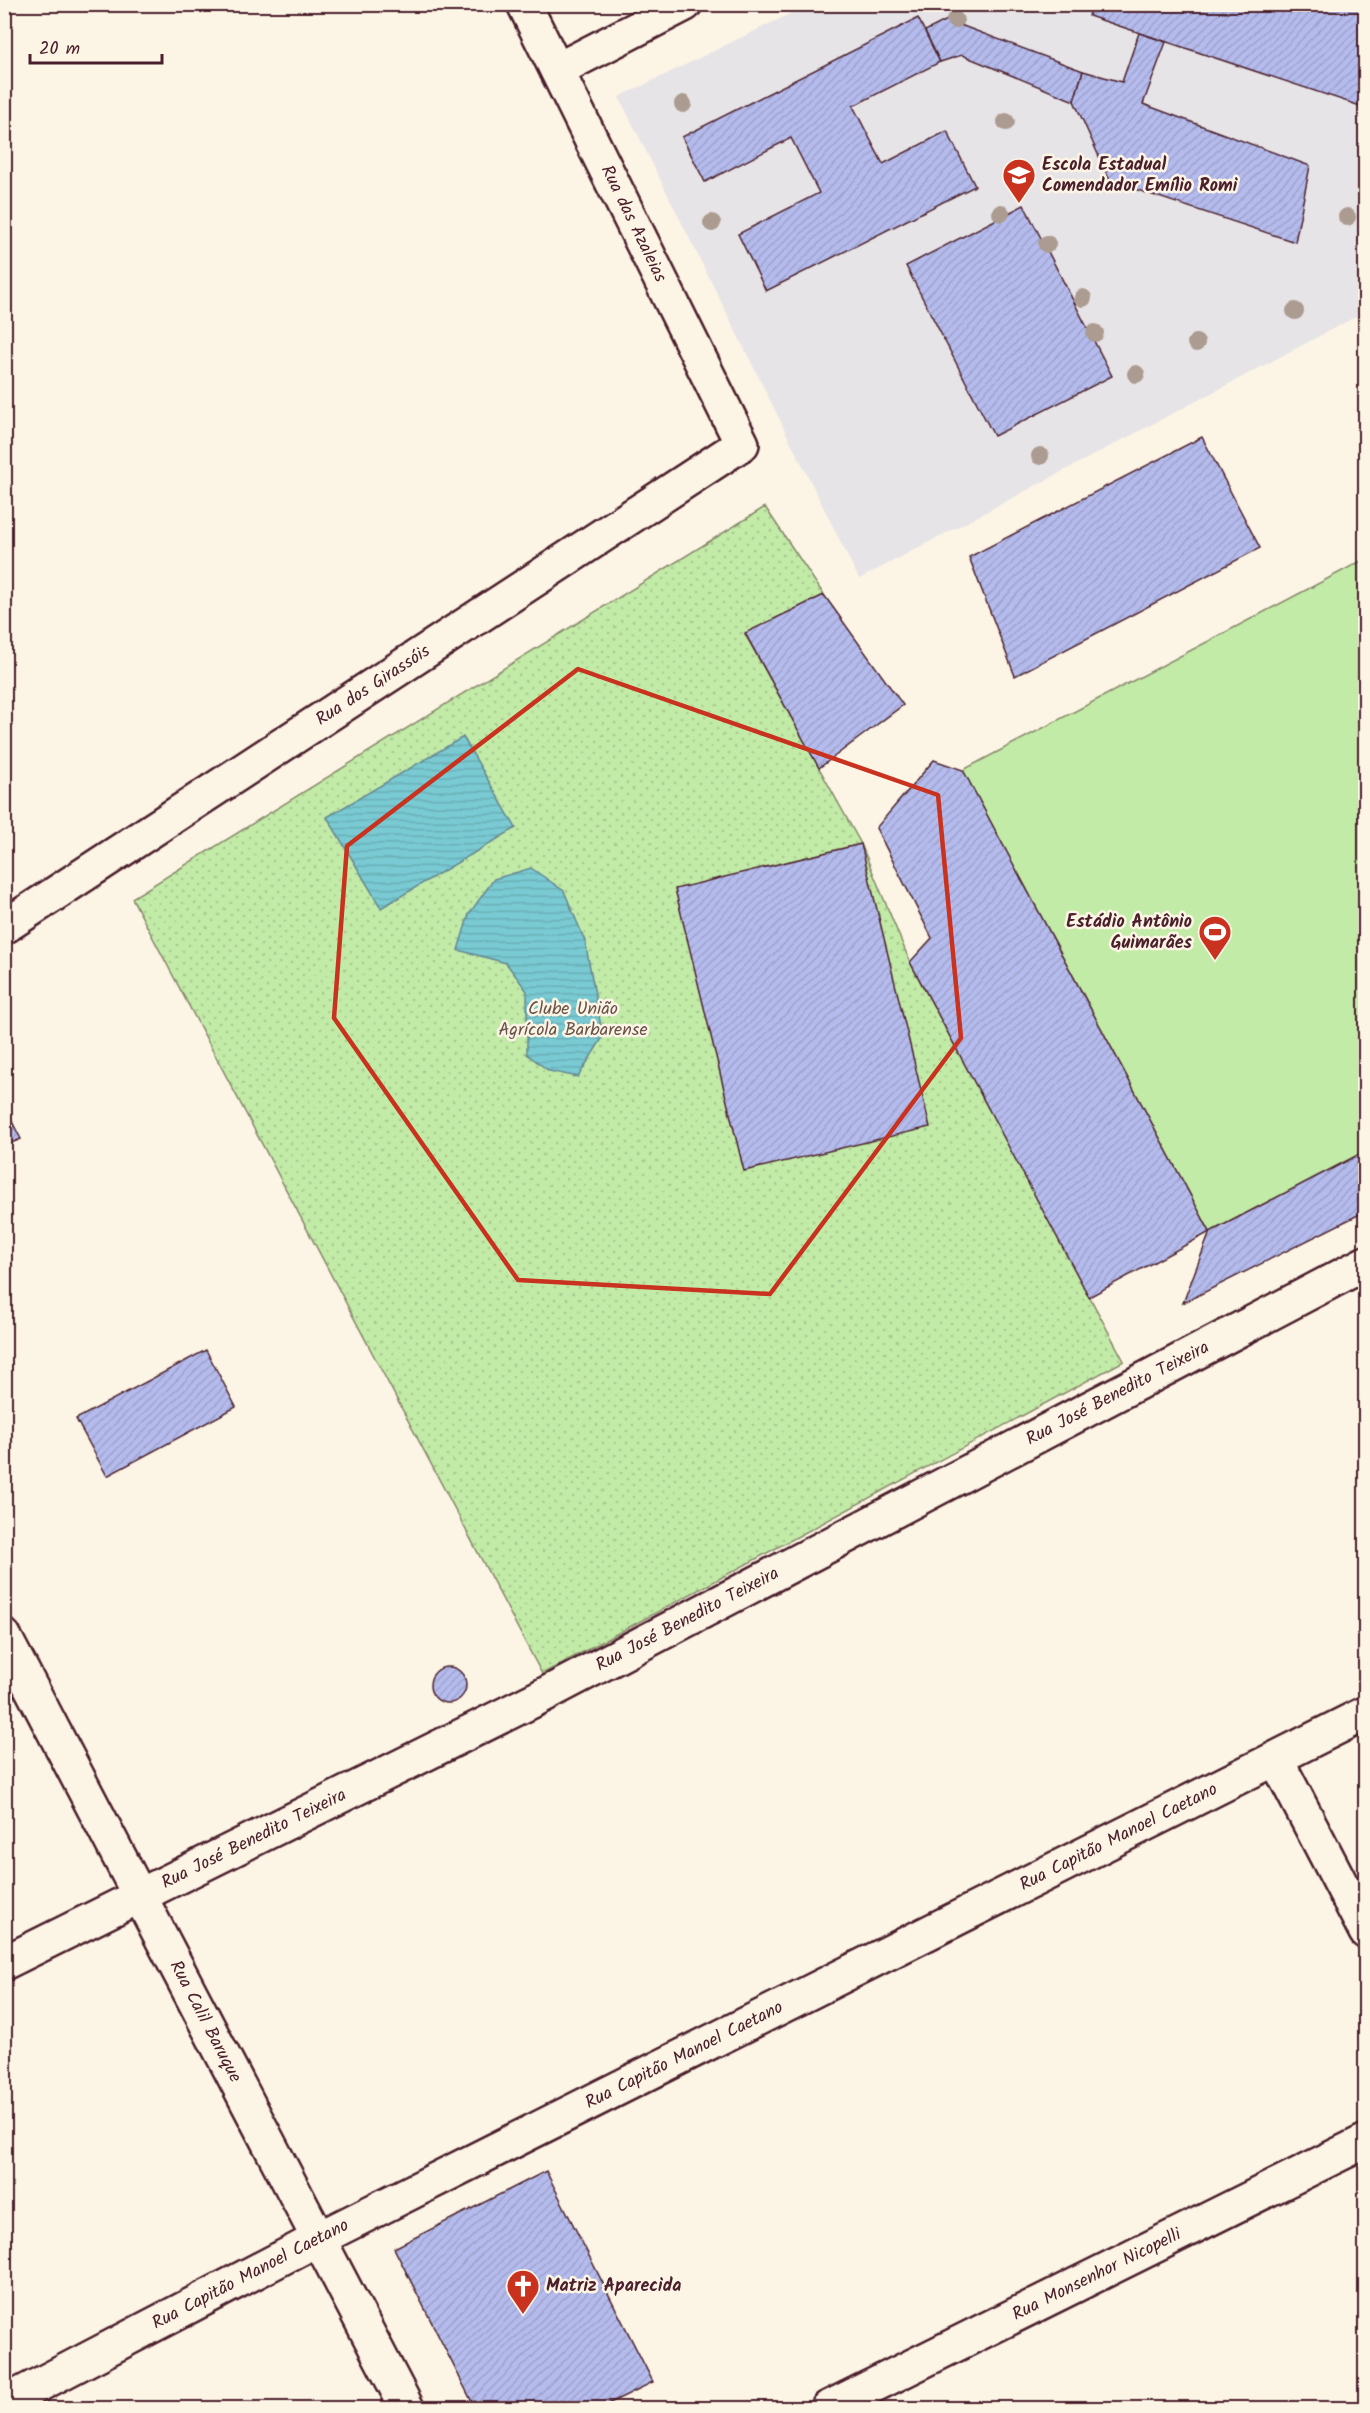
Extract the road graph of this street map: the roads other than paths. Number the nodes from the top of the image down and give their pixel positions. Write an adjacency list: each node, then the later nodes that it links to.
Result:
1 (524, 4): 3 (street, Rua das Azaleias)
2 (685, 4): 3 (street)
3 (557, 69): 4 (street, Rua das Azaleias)
4 (742, 444): 5 (street, Rua dos Girassóis)
5 (4, 927)
6 (1365, 1263): 10 (street, Rua José Benedito Teixeira)
7 (4, 1636): 10 (street, Rua Calil Baruque)
8 (1365, 1713): 9 (street, Rua Capitão Manoel Caetano)
9 (1276, 1759): 11 (street); 14 (street, Rua Capitão Manoel Caetano)
10 (139, 1895): 12 (street, Rua José Benedito Teixeira); 14 (street, Rua Calil Baruque)
11 (1365, 1932)
12 (4, 1963)
13 (1365, 2141): 17 (street, Rua Monsenhor Nicopelli)
14 (318, 2239): 15 (street, Rua Capitão Manoel Caetano); 16 (street, Rua Calil Baruque)
15 (4, 2403)
16 (407, 2409)
17 (828, 2409)

